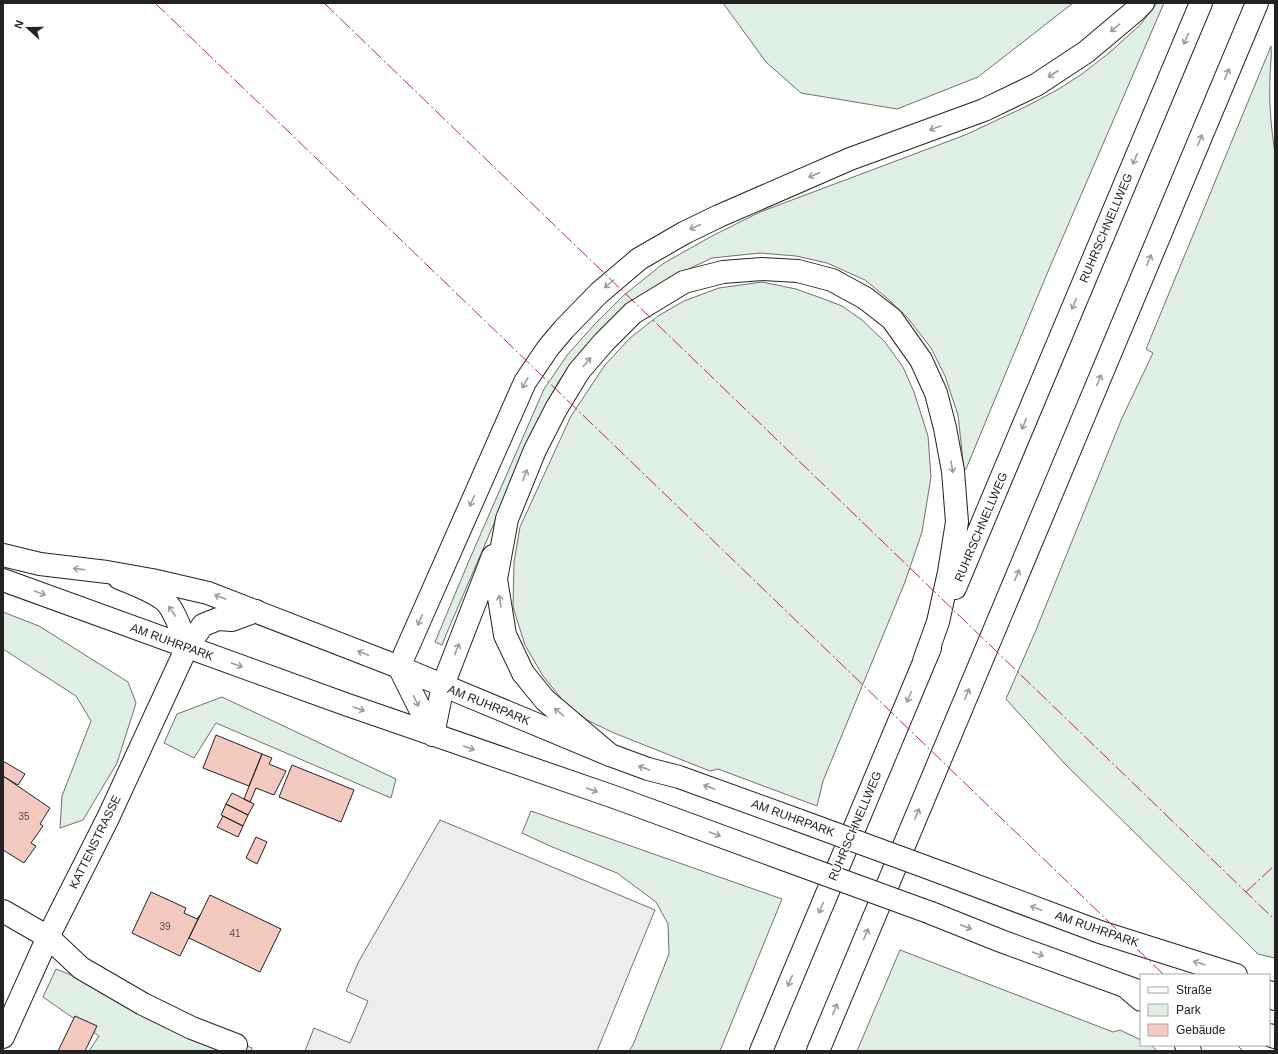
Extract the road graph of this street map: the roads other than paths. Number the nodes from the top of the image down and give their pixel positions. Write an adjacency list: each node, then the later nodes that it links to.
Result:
1 (1143, 3): 11 (main road, one-way to 11)
2 (1201, 3): 10 (main road, RUHRSCHNELLWEG, one-way to 10)
3 (1257, 3): 22 (main road, one-way to 3)
4 (507, 519): 10 (main road, one-way to 10); 12 (main road, one-way to 4); 14 (main road, one-way to 4)
5 (3, 555): 6 (main road, AM RUHRPARK, one-way to 5)
6 (107, 572): 8 (main road, AM RUHRPARK, one-way to 6); 9 (main road, one-way to 6)
7 (3, 580): 9 (main road, AM RUHRPARK, one-way to 9)
8 (256, 610): 9 (main road, KATTENSTRASSE); 11 (main road, AM RUHRPARK, one-way to 8)
9 (187, 647): 13 (main road, AM RUHRPARK, one-way to 13); 16 (main road, KATTENSTRASSE)
10 (924, 662): 21 (main road, RUHRSCHNELLWEG, one-way to 21)
11 (399, 667): 12 (main road, AM RUHRPARK); 13 (main road, one-way to 13)
12 (443, 686): 13 (main road, AM RUHRPARK); 14 (main road, AM RUHRPARK)
13 (433, 735): 18 (main road, AM RUHRPARK, one-way to 18, bridge)
14 (610, 756): 17 (main road, AM RUHRPARK, one-way to 14, bridge)
15 (3, 911): 16 (main road)
16 (48, 937): 19 (main road, KATTENSTRASSE); 20 (main road)
17 (1233, 974)
18 (1136, 993)
19 (3, 1037)
20 (236, 1045)
21 (761, 1051)
22 (818, 1051)

